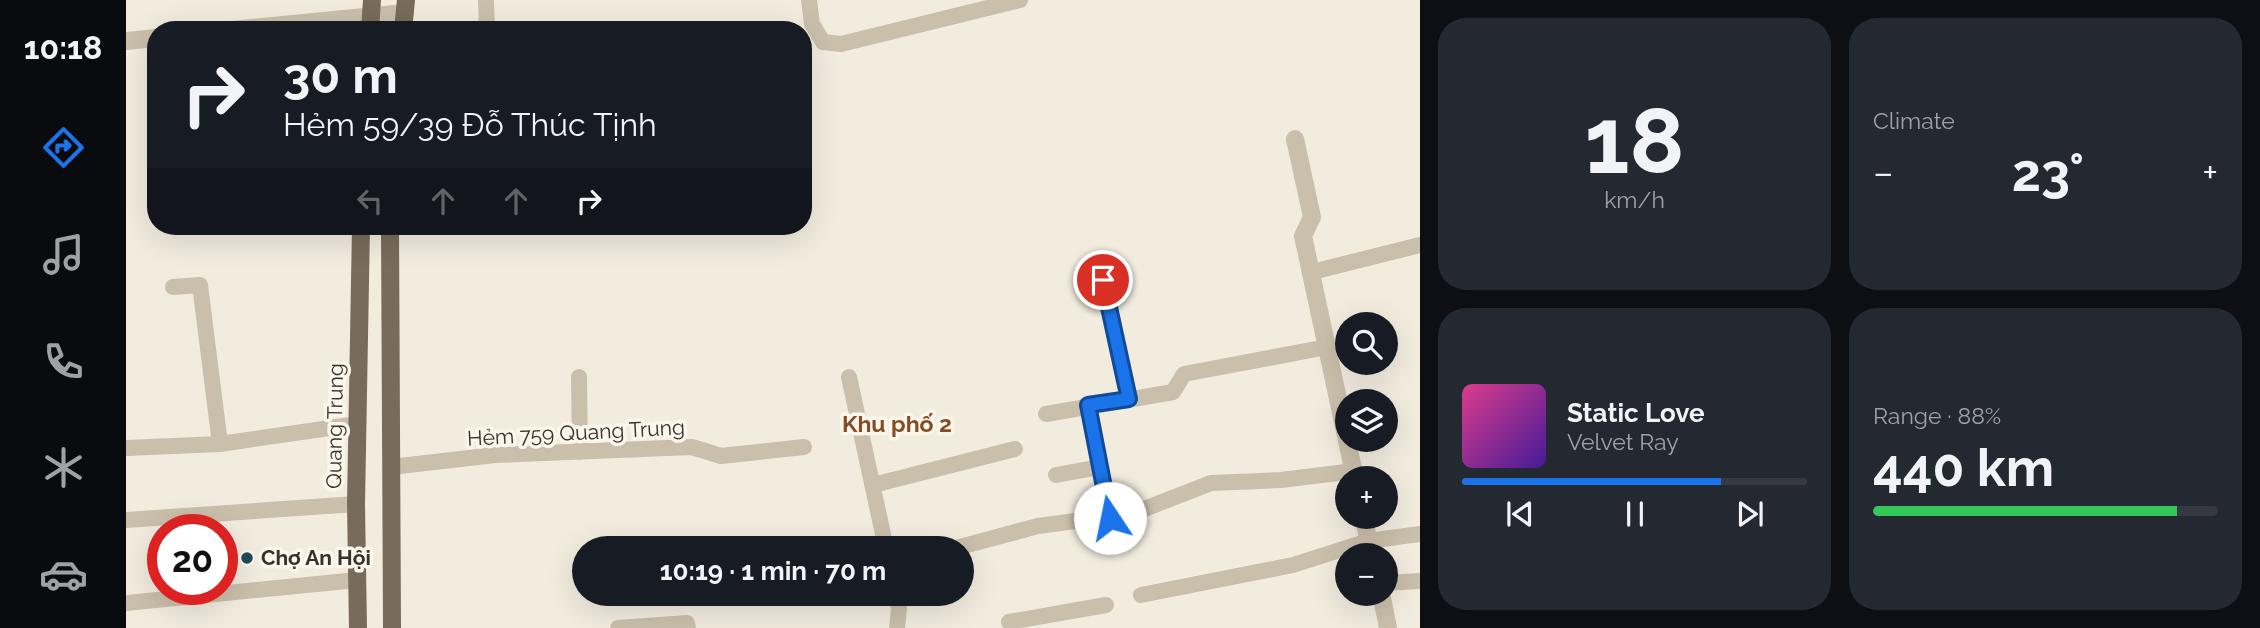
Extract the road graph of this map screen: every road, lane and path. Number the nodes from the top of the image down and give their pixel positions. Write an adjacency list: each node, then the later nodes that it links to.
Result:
1 (486, 0): 7 (lane)
2 (809, 0): 8 (lane)
3 (1020, 0): 9 (lane)
4 (405, 14): 5 (street)
5 (371, 15): 6 (street)
6 (315, 21)
7 (487, 21)
8 (812, 21)
9 (812, 24)
10 (147, 39): 11 (street)
11 (126, 41)
12 (1295, 139): 16 (street)
13 (361, 235): 25 (main road, Quang Trung)
14 (390, 235): 32 (main road)
15 (1420, 245): 16 (lane)
16 (1311, 272): 19 (street)
17 (1103, 280): 22 (lane)
18 (173, 287): 26 (lane)
19 (1327, 347): 22 (lane); 31 (street)
20 (579, 377): 30 (lane)
21 (849, 377): 36 (lane)
22 (1129, 399): 23 (lane)
23 (1088, 405): 24 (lane); 33 (lane)
24 (1046, 414)
25 (357, 424): 26 (lane); 37 (main road, Quang Trung)
26 (220, 444): 27 (lane)
27 (126, 447)
28 (804, 447): 30 (lane, Hẻm 759 Quang Trung)
29 (1015, 449): 36 (lane)
30 (580, 452): 32 (lane, Hẻm 759 Quang Trung)
31 (1353, 466)
32 (391, 467): 56 (main road)
33 (1100, 467): 34 (lane); 38 (lane)
34 (1056, 475)
35 (1335, 476): 38 (lane)
36 (873, 485): 41 (lane)
37 (356, 504): 39 (lane); 45 (main road, Quang Trung)
38 (1110, 518): 42 (lane)
39 (126, 520)
40 (1420, 534): 43 (lane)
41 (884, 536)
42 (974, 543)
43 (1388, 543)
44 (1335, 556): 48 (lane)
45 (357, 580): 49 (lane); 55 (main road, Quang Trung)
46 (1420, 581): 47 (lane)
47 (1398, 582)
48 (1141, 595)
49 (126, 603)
50 (1106, 605): 53 (lane)
51 (897, 606): 59 (lane)
52 (1384, 606): 60 (street)
53 (1070, 620): 54 (lane)
54 (1009, 622)
55 (358, 628)
56 (392, 628)
57 (618, 628): 58 (lane)
58 (688, 628)
59 (897, 628)
60 (1388, 628)

